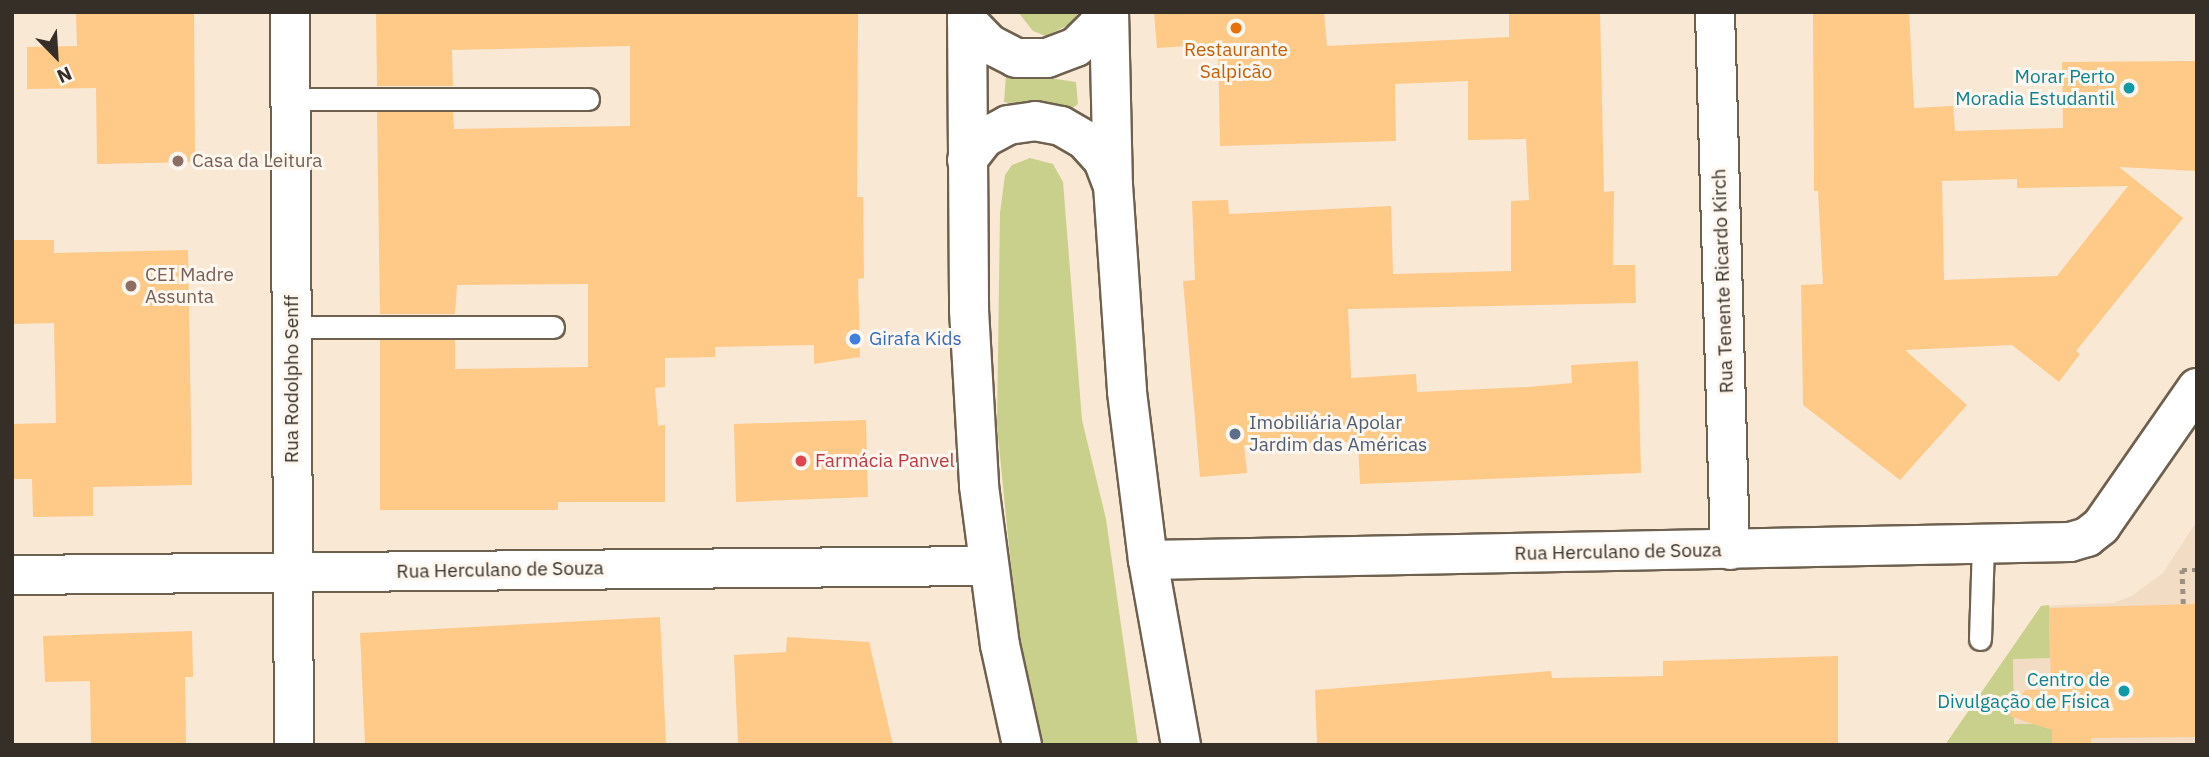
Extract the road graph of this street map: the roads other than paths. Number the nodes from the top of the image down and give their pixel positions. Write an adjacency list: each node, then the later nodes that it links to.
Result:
1 (290, 12): 6 (street, Rua Rodolpho Senff)
2 (1103, 12): 5 (street)
3 (1109, 12): 9 (street)
4 (1715, 12): 14 (street, Rua Tenente Ricardo Kirch)
5 (967, 17): 8 (street)
6 (291, 99): 7 (lane); 10 (street, Rua Rodolpho Senff)
7 (588, 99)
8 (967, 160): 9 (street); 16 (street)
9 (1113, 185): 15 (street)
10 (292, 327): 11 (lane); 17 (street, Rua Rodolpho Senff)
11 (553, 327)
12 (2197, 388): 13 (street, Rua Herculano de Souza)
13 (1983, 546): 14 (street, Rua Herculano de Souza); 19 (lane)
14 (1730, 550): 15 (street, Rua Herculano de Souza)
15 (1148, 560): 22 (street)
16 (988, 566): 17 (street, Rua Herculano de Souza); 21 (street)
17 (293, 572): 18 (street, Rua Herculano de Souza); 20 (street, Rua Rodolpho Senff)
18 (12, 575)
19 (1980, 639)
20 (294, 745)
21 (1022, 745)
22 (1181, 745)

